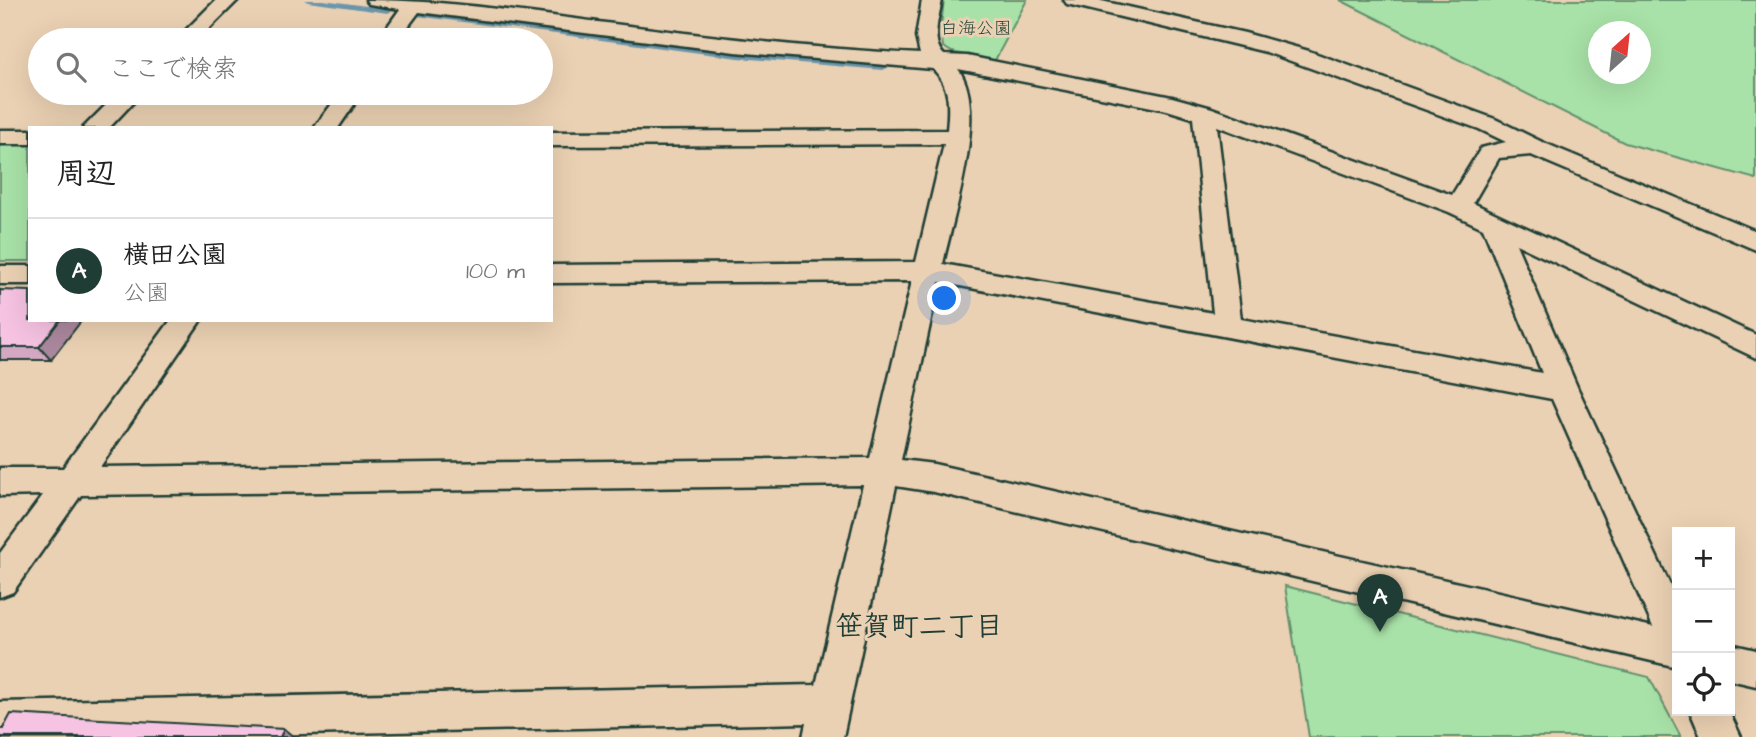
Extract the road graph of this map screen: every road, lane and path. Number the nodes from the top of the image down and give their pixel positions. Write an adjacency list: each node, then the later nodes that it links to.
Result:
1 (228, 0): 6 (street)
2 (376, 0): 5 (street)
3 (932, 0): 8 (street)
4 (1074, 0): 18 (street)
5 (413, 5): 7 (street); 8 (street)
6 (199, 28)
7 (397, 28)
8 (935, 60): 11 (street); 16 (street)
9 (118, 105): 12 (street)
10 (342, 105): 13 (street)
11 (1204, 113): 19 (street); 27 (street)
12 (96, 126)
13 (327, 126)
14 (0, 137): 15 (street)
15 (28, 137)
16 (958, 137): 17 (street); 22 (street)
17 (553, 139)
18 (1534, 147): 19 (street); 21 (street)
19 (1458, 206): 20 (street)
20 (1495, 225): 28 (street); 29 (street)
21 (1756, 240)
22 (930, 271): 23 (street); 27 (street); 30 (street)
23 (553, 274)
24 (0, 275): 25 (street)
25 (28, 275)
26 (186, 322): 31 (street)
27 (1228, 325): 29 (street)
28 (1756, 347)
29 (1563, 388): 34 (street)
30 (885, 471): 31 (street); 35 (street); 40 (street)
31 (72, 481): 32 (street); 33 (street)
32 (0, 482)
33 (0, 581)
34 (1672, 629)
35 (1672, 649)
36 (1735, 663): 37 (street)
37 (1756, 668)
38 (1711, 716): 41 (street)
39 (0, 721): 40 (street)
40 (826, 721)
41 (1721, 737)

